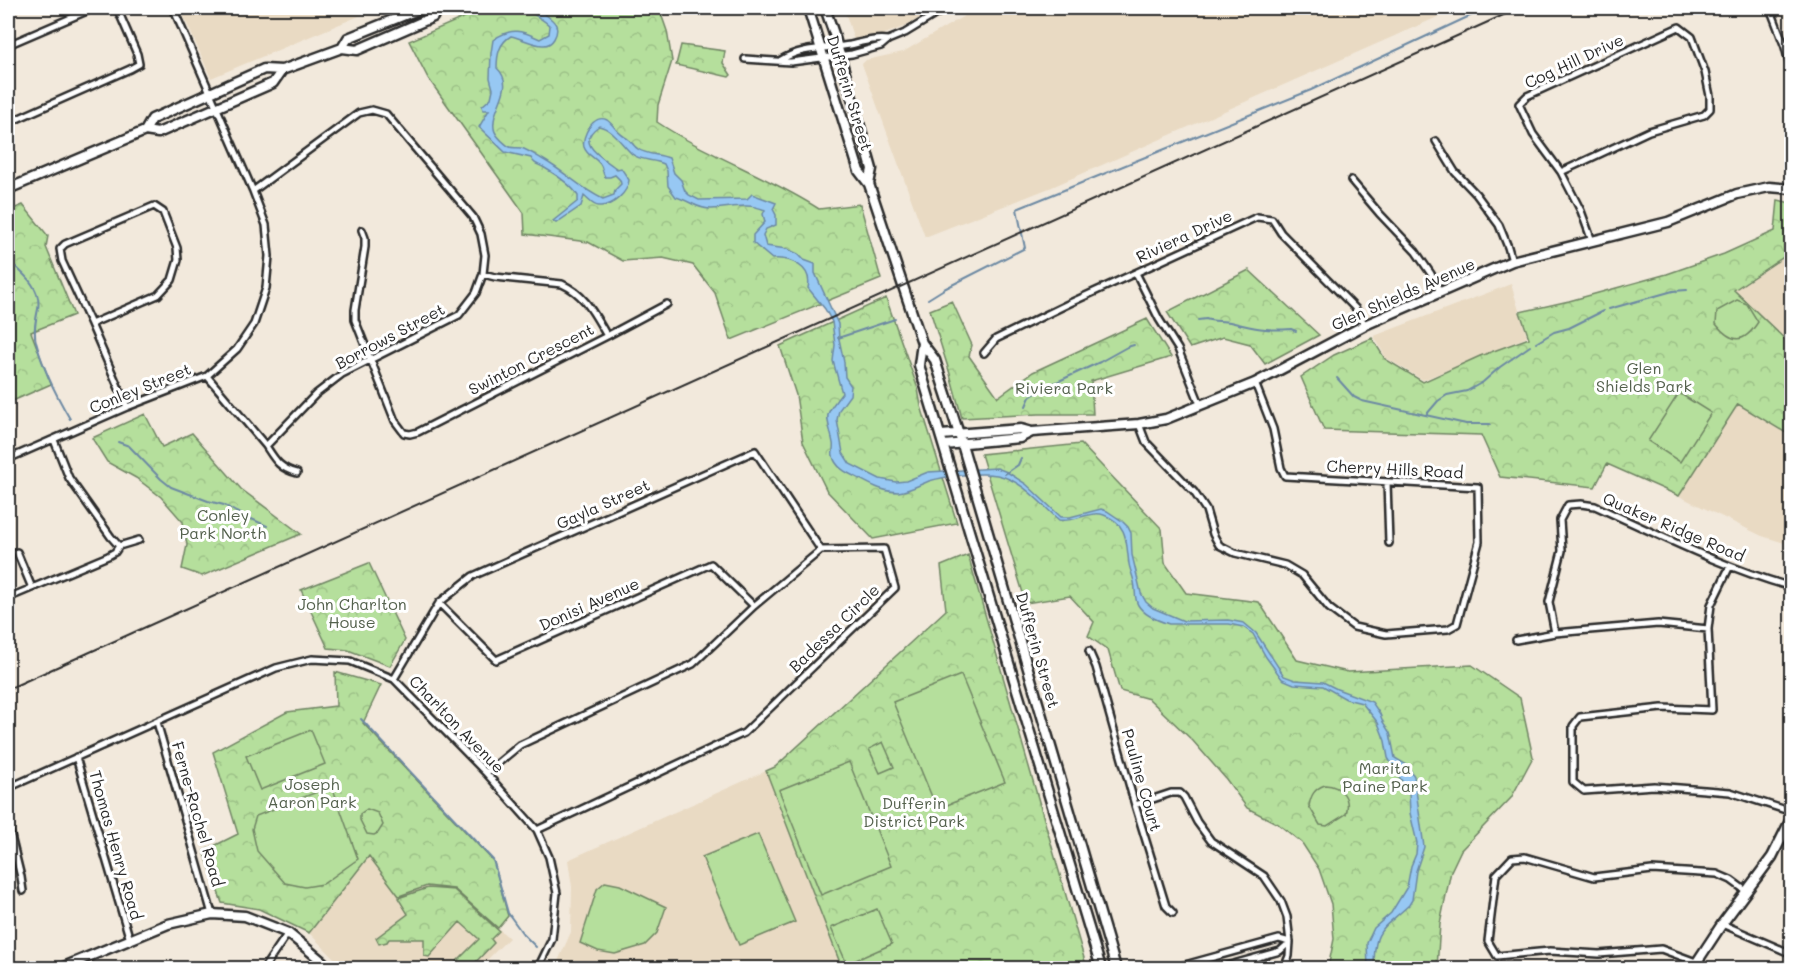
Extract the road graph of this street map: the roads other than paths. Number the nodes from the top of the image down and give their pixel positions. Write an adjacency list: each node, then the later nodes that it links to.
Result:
1 (94, 8): 13 (street)
2 (117, 8): 25 (street)
3 (173, 8): 23 (street, Conley Street)
4 (422, 8): 10 (main road)
5 (438, 8): 11 (main road)
6 (808, 8): 16 (main road, Dufferin Street)
7 (825, 8): 14 (main road, Dufferin Street)
8 (946, 8): 12 (street)
9 (1770, 8): 22 (street)
10 (390, 21): 11 (main road); 15 (main road)
11 (395, 34): 15 (main road)
12 (888, 40): 14 (street); 17 (street)
13 (8, 45)
14 (838, 46): 16 (street); 17 (main road, Dufferin Street)
15 (342, 48): 21 (main road)
16 (821, 48): 18 (main road, Dufferin Street); 20 (street)
17 (840, 56): 18 (street); 30 (main road, Dufferin Street)
18 (824, 58): 20 (street); 30 (main road, Dufferin Street)
19 (745, 60): 20 (street)
20 (780, 60)
21 (282, 70): 23 (main road); 24 (main road)
22 (1791, 74)
23 (211, 93): 24 (street, Conley Street); 26 (main road)
24 (216, 108): 26 (main road); 33 (street, Conley Street)
25 (8, 123)
26 (145, 131): 31 (main road)
27 (1436, 141): 36 (street)
28 (1561, 172): 28 (street, Cog Hill Drive); 35 (street, Cog Hill Drive)
29 (1351, 180): 39 (street)
30 (869, 184): 44 (main road, Dufferin Street)
31 (8, 189)
32 (1791, 189): 35 (main road, Glen Shields Avenue)
33 (253, 191): 38 (street, Borrows Street); 47 (street, Conley Street)
34 (362, 230): 46 (street)
35 (1592, 242): 36 (main road, Glen Shields Avenue)
36 (1512, 261): 39 (main road, Glen Shields Avenue)
37 (1136, 273): 42 (street, Riviera Drive); 45 (street, Riviera Drive); 49 (street)
38 (483, 274): 43 (street, Swinton Crescent); 46 (street, Borrows Street)
39 (1440, 292): 42 (main road, Glen Shields Avenue)
40 (667, 304): 43 (street)
41 (91, 324): 41 (street); 50 (street)
42 (1365, 325): 48 (main road, Glen Shields Avenue)
43 (607, 336): 46 (street, Swinton Crescent)
44 (922, 343): 53 (main road, Dufferin Street); 54 (main road, Dufferin Street)
45 (984, 353)
46 (371, 361): 58 (street, Borrows Street)
47 (207, 376): 50 (street, Conley Street); 58 (street)
48 (1255, 383): 49 (main road, Glen Shields Avenue); 61 (street, Cherry Hills Road)
49 (1200, 404): 51 (main road, Glen Shields Avenue)
50 (127, 407): 55 (street, Conley Street)
51 (1139, 424): 52 (main road, Glen Shields Avenue); 61 (street, Cherry Hills Road)
52 (1032, 432): 53 (main road, Glen Shields Avenue); 56 (main road, Glen Shields Avenue)
53 (959, 434): 54 (main road, Glen Shields Avenue); 56 (main road, Dufferin Street)
54 (941, 435): 57 (main road, Dufferin Street)
55 (54, 440): 59 (street, Conley Street); 64 (street)
56 (962, 444): 57 (main road, Glen Shields Avenue); 102 (main road, Dufferin Street)
57 (944, 445): 101 (main road, Dufferin Street)
58 (266, 446): 60 (street)
59 (8, 459)
60 (297, 473)
61 (1388, 482): 63 (street)
62 (139, 540): 64 (street)
63 (1389, 543)
64 (119, 546): 69 (street)
65 (821, 550): 71 (street, Gayla Street); 72 (street); 86 (street, Badessa Circle)
66 (17, 552): 69 (street)
67 (1730, 566): 68 (street, Quaker Ridge Road); 73 (street); 74 (street, Quaker Ridge Road)
68 (1791, 587)
69 (32, 588): 70 (street)
70 (8, 598)
71 (439, 603): 72 (street, Donisi Avenue); 77 (street, Gayla Street)
72 (754, 606): 80 (street)
73 (1708, 629): 74 (street); 83 (street)
74 (1555, 633): 75 (street)
75 (1516, 640)
76 (1089, 651): 82 (street, Pauline Court)
77 (394, 679): 78 (street, Charlton Avenue); 80 (street, Charlton Avenue)
78 (157, 722): 79 (street, Charlton Avenue); 90 (street, Ferne-Rachel Road)
79 (76, 757): 81 (street, Charlton Avenue); 93 (street, Thomas Henry Road)
80 (486, 773): 86 (street, Charlton Avenue)
81 (8, 788)
82 (1135, 805): 89 (street, Pauline Court); 94 (street)
83 (1791, 812)
84 (1791, 817): 88 (main road)
85 (8, 824): 87 (street)
86 (537, 830): 100 (street, Charlton Avenue)
87 (22, 891)
88 (1746, 891): 91 (main road); 96 (street)
89 (1173, 913)
90 (212, 914): 92 (main road); 93 (main road)
91 (1722, 924): 95 (street); 96 (main road)
92 (288, 933): 98 (street); 99 (main road)
93 (130, 940): 97 (main road)
94 (1290, 942): 103 (street); 104 (street); 105 (street)
95 (1791, 954)
96 (1695, 965)
97 (61, 969)
98 (264, 969)
99 (327, 969)
100 (538, 969)
101 (1101, 969)
102 (1116, 969)
103 (1174, 969)
104 (1219, 969)
105 (1284, 969)

